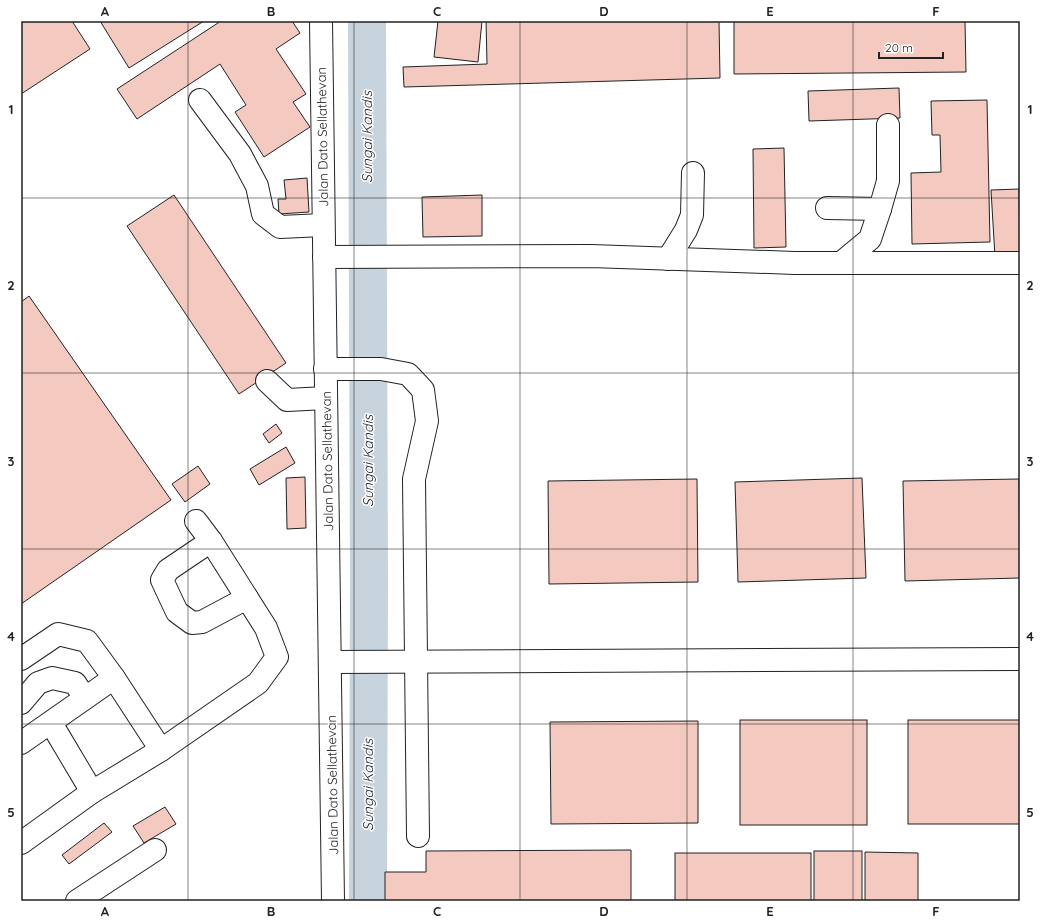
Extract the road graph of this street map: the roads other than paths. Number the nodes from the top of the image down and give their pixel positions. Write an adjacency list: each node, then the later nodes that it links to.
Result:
1 (321, 21): 7 (street, Jalan Dato Sellathevan)
2 (200, 100): 7 (street)
3 (888, 125): 6 (street)
4 (693, 173): 9 (street)
5 (827, 208): 6 (street)
6 (880, 208): 10 (street)
7 (323, 225): 8 (street, Jalan Dato Sellathevan)
8 (324, 257): 9 (street); 12 (street, Jalan Dato Sellathevan)
9 (668, 259): 10 (street)
10 (841, 263): 11 (street)
11 (1020, 263)
12 (325, 369): 14 (street, Jalan Dato Sellathevan); 21 (street)
13 (267, 381): 14 (street)
14 (326, 398): 20 (street, Jalan Dato Sellathevan)
15 (196, 521): 16 (street)
16 (211, 541): 17 (street); 17 (street)
17 (246, 598): 27 (street)
18 (21, 659): 22 (street)
19 (1020, 659): 21 (street)
20 (332, 662): 21 (street); 33 (street, Jalan Dato Sellathevan)
21 (416, 662): 30 (street)
22 (114, 678): 23 (street); 27 (street)
23 (86, 698): 24 (street); 25 (street)
24 (21, 703)
25 (51, 722): 26 (street); 28 (street)
26 (21, 743)
27 (161, 750): 28 (street)
28 (92, 792): 29 (street)
29 (24, 833)
30 (418, 836)
31 (155, 850): 32 (street)
32 (77, 901)
33 (333, 901)

